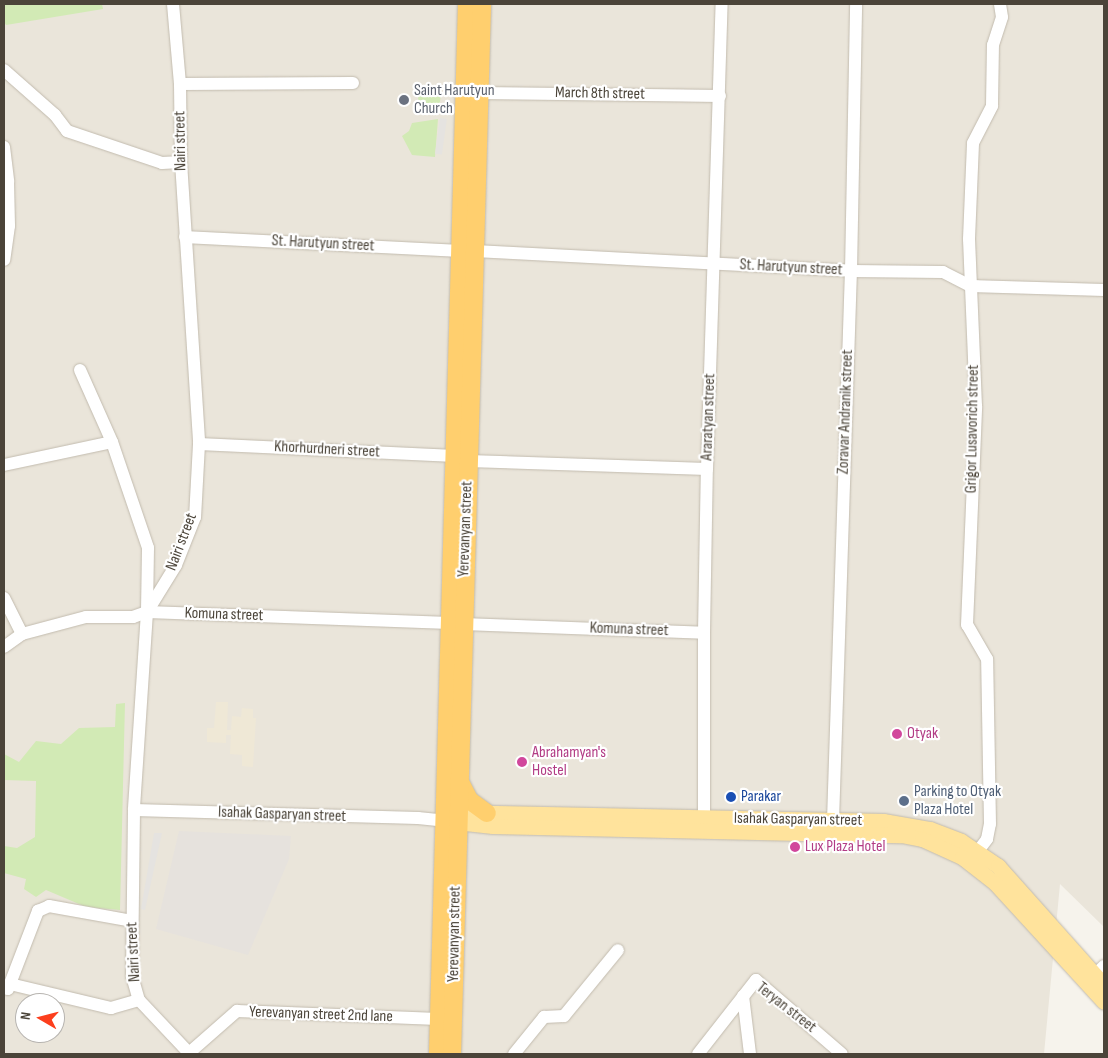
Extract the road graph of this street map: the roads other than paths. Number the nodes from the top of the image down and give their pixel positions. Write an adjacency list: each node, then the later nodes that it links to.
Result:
1 (173, 4): 9 (street, Nairi street)
2 (467, 4): 15 (highway, Yerevanyan street)
3 (482, 4): 10 (highway, Yerevanyan street)
4 (722, 4): 11 (street, Araratyan street)
5 (856, 4): 18 (street, Zoravar Andranik street)
6 (1000, 4): 19 (street, Grigor Lusavorich street)
7 (4, 70): 13 (street)
8 (353, 83): 9 (street)
9 (180, 84): 13 (street, Nairi street)
10 (480, 93): 11 (street, March 8th street); 15 (highway, Yerevanyan street)
11 (720, 96): 17 (street, Araratyan street)
12 (4, 147): 16 (street)
13 (181, 162): 14 (street, Nairi street)
14 (185, 237): 15 (street, St. Harutyun street); 23 (street, Nairi street)
15 (468, 251): 17 (street, St. Harutyun street); 24 (highway, Yerevanyan street)
16 (4, 260)
17 (714, 264): 18 (street, St. Harutyun street); 26 (street, Araratyan street)
18 (851, 271): 19 (street, St. Harutyun street); 37 (street, Zoravar Andranik street)
19 (970, 286): 20 (street, St. Harutyun street); 39 (street, Grigor Lusavorich street)
20 (1104, 290)
21 (80, 370): 22 (street)
22 (112, 442): 25 (street); 28 (street)
23 (199, 444): 24 (street, Khorhurdneri street); 28 (street, Nairi street)
24 (462, 459): 26 (street, Khorhurdneri street); 29 (highway, Yerevanyan street)
25 (4, 465)
26 (707, 469): 30 (street, Araratyan street)
27 (4, 598): 31 (street)
28 (147, 612): 29 (street, Komuna street); 31 (street, Komuna street); 34 (street, Nairi street)
29 (457, 623): 30 (street, Komuna street); 33 (highway, Yerevanyan street); 36 (highway, Yerevanyan street)
30 (704, 633): 38 (street, Araratyan street)
31 (22, 634): 32 (street, Komuna street)
32 (4, 647)
33 (459, 778): 35 (highway); 36 (highway, Yerevanyan street)
34 (134, 810): 36 (street, Isahak Gasparyan street); 40 (street, Nairi street)
35 (487, 813): 36 (main road, Isahak Gasparyan street); 38 (main road, Isahak Gasparyan street)
36 (447, 818): 38 (main road, Isahak Gasparyan street); 47 (highway, Yerevanyan street); 50 (highway, Yerevanyan street)
37 (833, 821): 38 (main road, Isahak Gasparyan street); 39 (main road, Isahak Gasparyan street)
38 (704, 824): 46 (main road, Isahak Gasparyan street)
39 (978, 851): 42 (main road, Isahak Gasparyan street)
40 (132, 921): 43 (street); 45 (street, Nairi street)
41 (618, 950): 51 (street)
42 (1101, 975)
43 (6, 989): 45 (street)
44 (743, 996): 52 (street, Teryan street); 53 (street); 54 (street, Teryan street)
45 (139, 1000): 48 (street, Nairi street)
46 (1104, 1002)
47 (438, 1019): 48 (street, Yerevanyan street 2nd lane); 49 (highway, Yerevanyan street)
48 (189, 1054)
49 (438, 1054)
50 (452, 1054)
51 (514, 1054)
52 (698, 1054)
53 (750, 1054)
54 (842, 1054)

